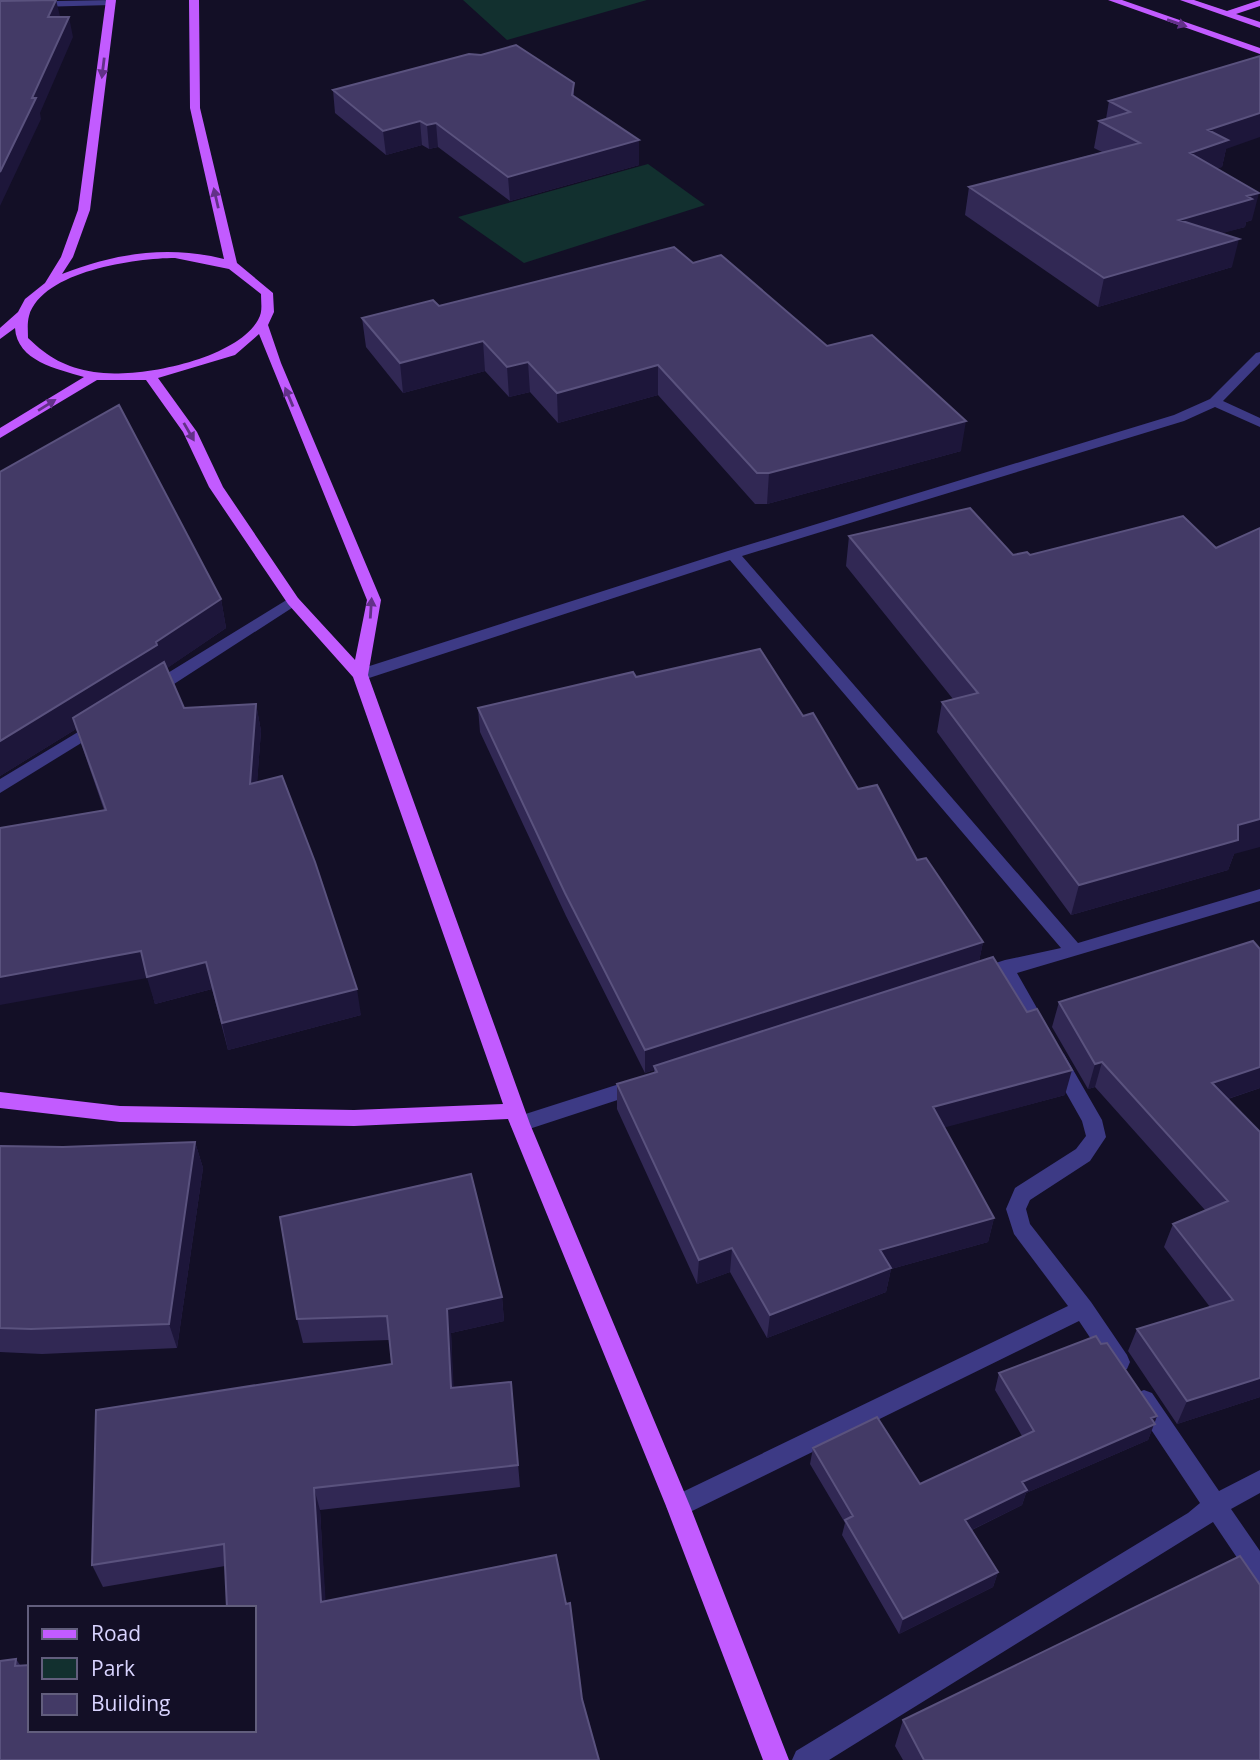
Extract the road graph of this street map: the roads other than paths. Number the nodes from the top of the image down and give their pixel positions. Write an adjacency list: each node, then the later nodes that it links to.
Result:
1 (194, 0): 10 (main road, one-way to 1)
2 (1113, 0): 9 (main road, one-way to 9)
3 (1185, 0): 7 (main road)
4 (111, 1): 6 (street); 11 (main road, one-way to 11)
5 (1260, 3): 7 (main road)
6 (0, 5)
7 (1226, 14): 8 (main road)
8 (1260, 25)
9 (1260, 51)
10 (231, 264): 11 (main road); 13 (main road)
11 (50, 285): 12 (main road)
12 (22, 315): 14 (main road); 16 (main road)
13 (262, 325): 17 (main road); 23 (main road, one-way to 13)
14 (0, 335)
15 (1260, 356): 18 (street)
16 (94, 376): 17 (main road); 20 (main road, one-way to 16)
17 (150, 376): 22 (main road, one-way to 22)
18 (1215, 402): 19 (street); 21 (street)
19 (1260, 423)
20 (0, 434)
21 (733, 554): 23 (street); 28 (street)
22 (293, 601): 23 (main road); 24 (street)
23 (360, 675): 33 (main road)
24 (141, 698)
25 (117, 713): 26 (street)
26 (0, 787)
27 (1257, 902): 28 (street)
28 (1074, 951): 29 (street)
29 (1005, 967): 30 (street); 34 (street)
30 (965, 980)
31 (651, 1082): 33 (street)
32 (0, 1100): 33 (main road)
33 (518, 1118): 37 (main road)
34 (1083, 1309): 36 (street); 37 (street)
35 (1260, 1481): 36 (street)
36 (1215, 1505): 38 (street); 40 (street)
37 (678, 1506): 39 (main road)
38 (1260, 1572)
39 (776, 1760)
40 (805, 1760)

